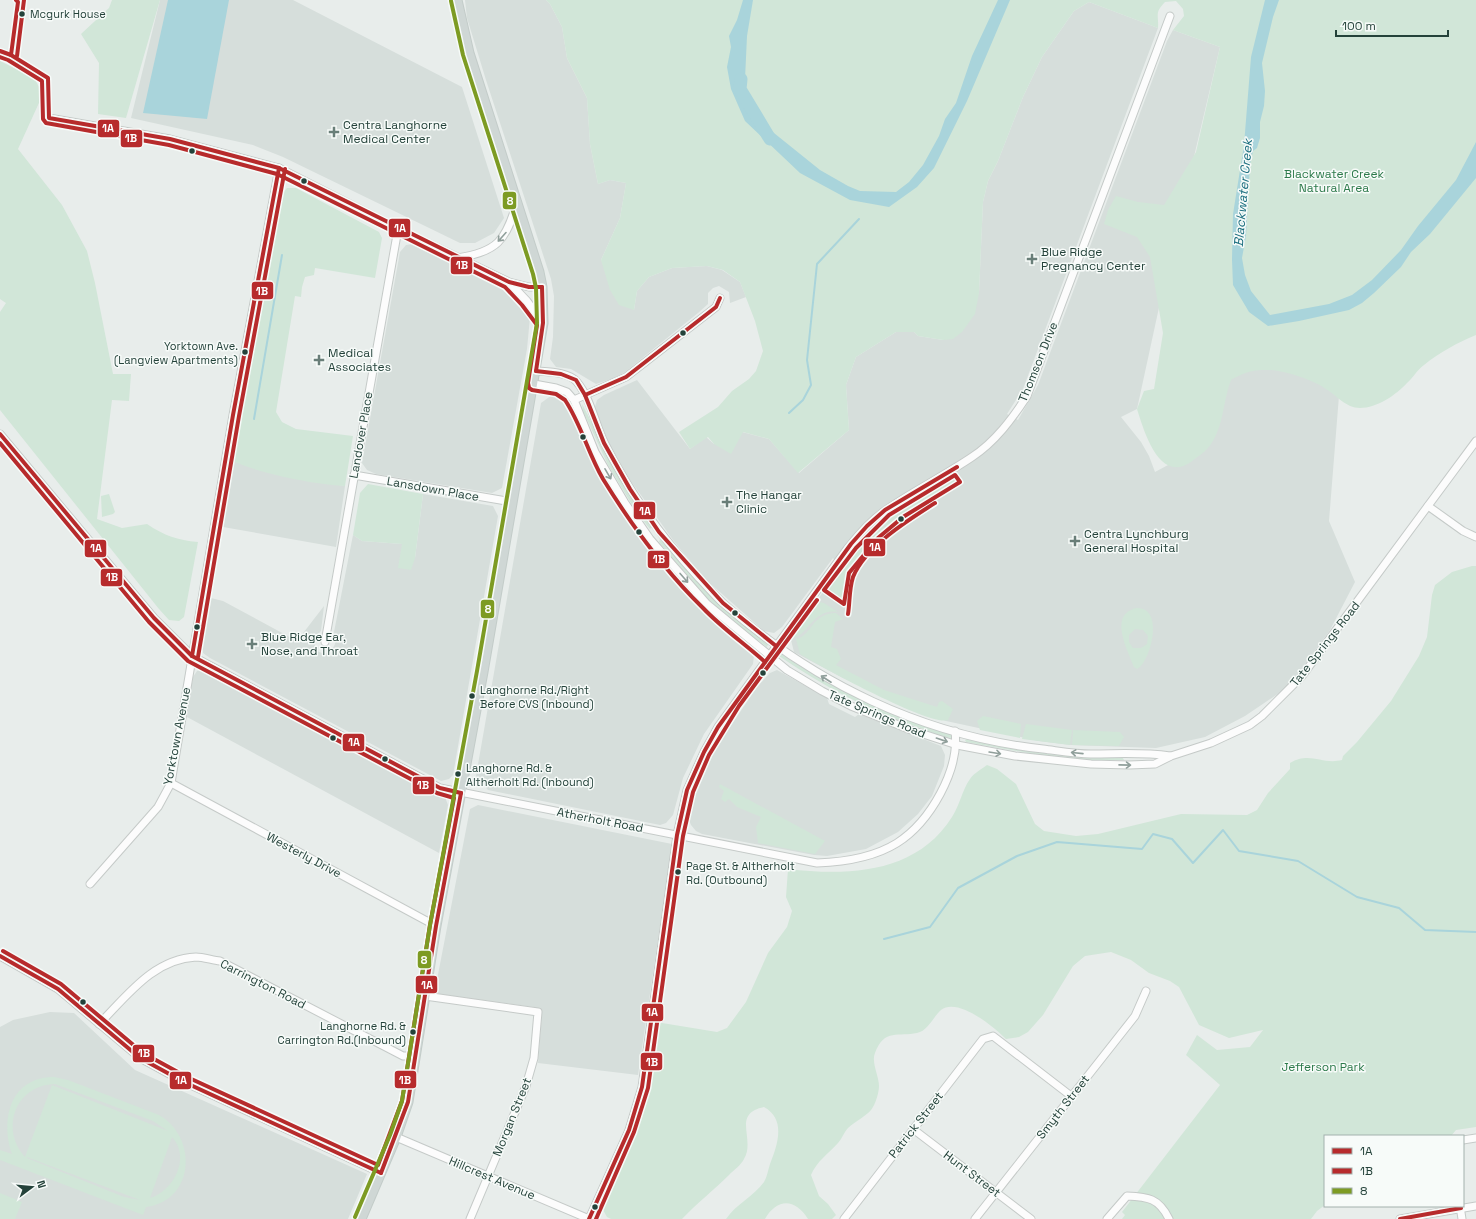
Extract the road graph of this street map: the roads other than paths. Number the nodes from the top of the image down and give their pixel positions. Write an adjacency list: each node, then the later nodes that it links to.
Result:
1 (457, 0): 5 (main road)
2 (1170, 16): 23 (street, Thomson Drive)
3 (49, 118): 4 (street)
4 (279, 168): 6 (street); 24 (street, Yorktown Avenue)
5 (517, 202): 7 (street, one-way to 7); 9 (main road)
6 (398, 229): 7 (street); 18 (street, Landover Place)
7 (457, 258): 8 (street)
8 (509, 282): 9 (street); 11 (street)
9 (542, 287): 11 (main road)
10 (720, 298): 14 (street)
11 (543, 323): 12 (main road)
12 (536, 371): 13 (main road); 14 (street, Tate Springs Road)
13 (534, 384): 15 (street); 19 (main road)
14 (585, 395): 15 (street); 23 (street, Tate Springs Road)
15 (574, 400): 25 (street, Tate Springs Road, one-way to 25)
16 (0, 434): 24 (street)
17 (1476, 441): 20 (street, Tate Springs Road)
18 (354, 475): 19 (street, Lansdown Place); 22 (street, Landover Place)
19 (512, 502): 31 (main road)
20 (1428, 506): 21 (street); 29 (street, Tate Springs Road)
21 (1476, 537)
22 (325, 642)
23 (776, 646): 25 (street, Thomson Drive); 26 (street, Tate Springs Road, one-way to 23)
24 (192, 656): 30 (street, Yorktown Avenue); 31 (street, Atherholt Road)
25 (769, 657): 28 (street, Tate Springs Road, one-way to 28); 32 (street, Thomson Drive)
26 (955, 731): 27 (street, Tate Springs Road); 28 (street, Atherholt Road)
27 (966, 735): 28 (street, Atherholt Road); 29 (street, Tate Springs Road, one-way to 27)
28 (957, 745): 29 (street, Tate Springs Road, one-way to 29); 32 (street, Atherholt Road)
29 (1171, 756)
30 (171, 783): 33 (street, Yorktown Avenue); 34 (street, Westerly Drive)
31 (461, 793): 32 (street, Atherholt Road); 34 (main road)
32 (678, 835): 53 (street, Thomson Drive)
33 (90, 884)
34 (436, 926): 37 (main road)
35 (0, 956): 38 (street)
36 (1146, 991): 40 (street, Smyth Street)
37 (425, 996): 39 (main road); 46 (street, Morgan Street)
38 (99, 1024): 39 (street, Carrington Road); 45 (street)
39 (415, 1056): 42 (main road)
40 (1071, 1096): 41 (street, Patrick Street); 47 (street, Smyth Street)
41 (913, 1129): 47 (street, Hunt Street); 54 (street, Patrick Street)
42 (396, 1137): 45 (main road); 46 (street, Hillcrest Avenue)
43 (1476, 1138): 44 (street)
44 (1464, 1140)
45 (381, 1173): 51 (main road)
46 (488, 1177): 52 (street, Morgan Street); 53 (street, Hillcrest Avenue)
47 (996, 1192): 55 (street, Smyth Street); 56 (street, Hunt Street)
48 (1476, 1206): 50 (street)
49 (1461, 1207): 59 (street); 60 (street)
50 (1464, 1207)
51 (361, 1219)
52 (470, 1219)
53 (589, 1219)
54 (844, 1219)
55 (975, 1219)
56 (1031, 1219)
57 (1107, 1219): 58 (street)
58 (1169, 1219)
59 (1400, 1219)
60 (1462, 1219)

